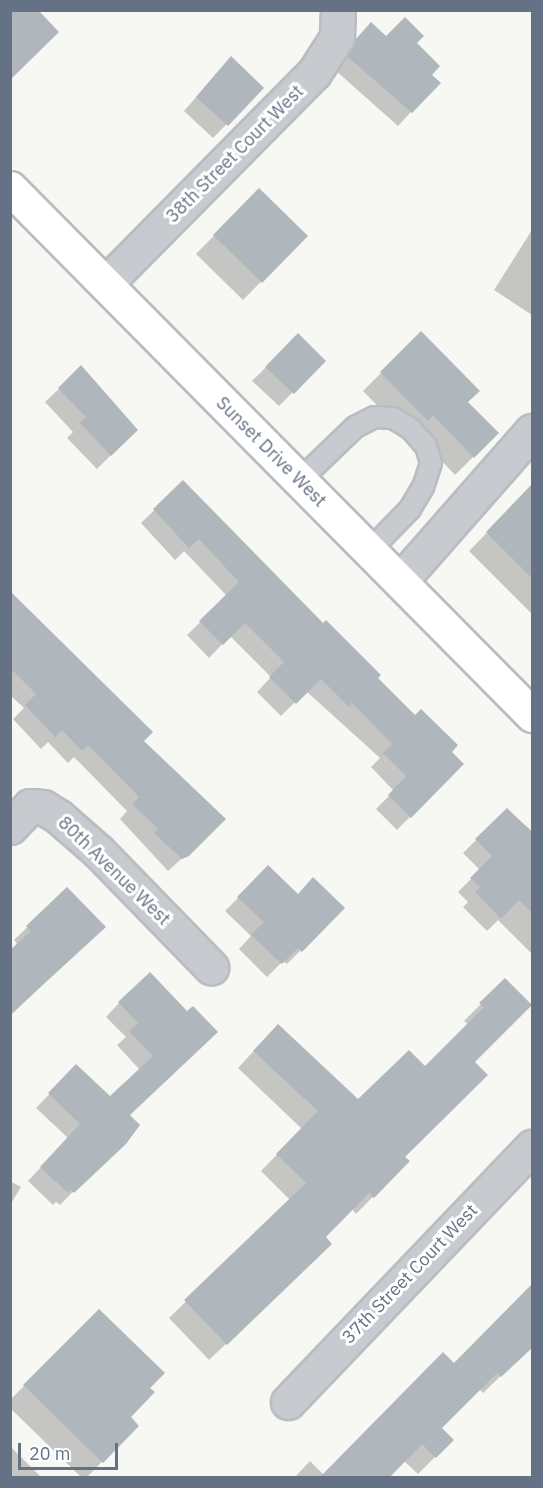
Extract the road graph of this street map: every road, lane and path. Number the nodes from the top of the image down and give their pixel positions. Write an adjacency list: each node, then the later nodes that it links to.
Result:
1 (338, 10): 3 (street, 38th Street Court West)
2 (10, 188): 3 (street, Sunset Drive West)
3 (105, 284): 5 (street, Sunset Drive West)
4 (532, 431): 7 (street)
5 (300, 480): 6 (street, Sunset Drive West); 6 (lane)
6 (369, 551): 7 (street, Sunset Drive West)
7 (400, 581): 8 (street, Sunset Drive West)
8 (532, 715)
9 (10, 827): 10 (street, 80th Avenue West)
10 (211, 967)
11 (532, 1147): 12 (street, 37th Street Court West)
12 (288, 1402)

